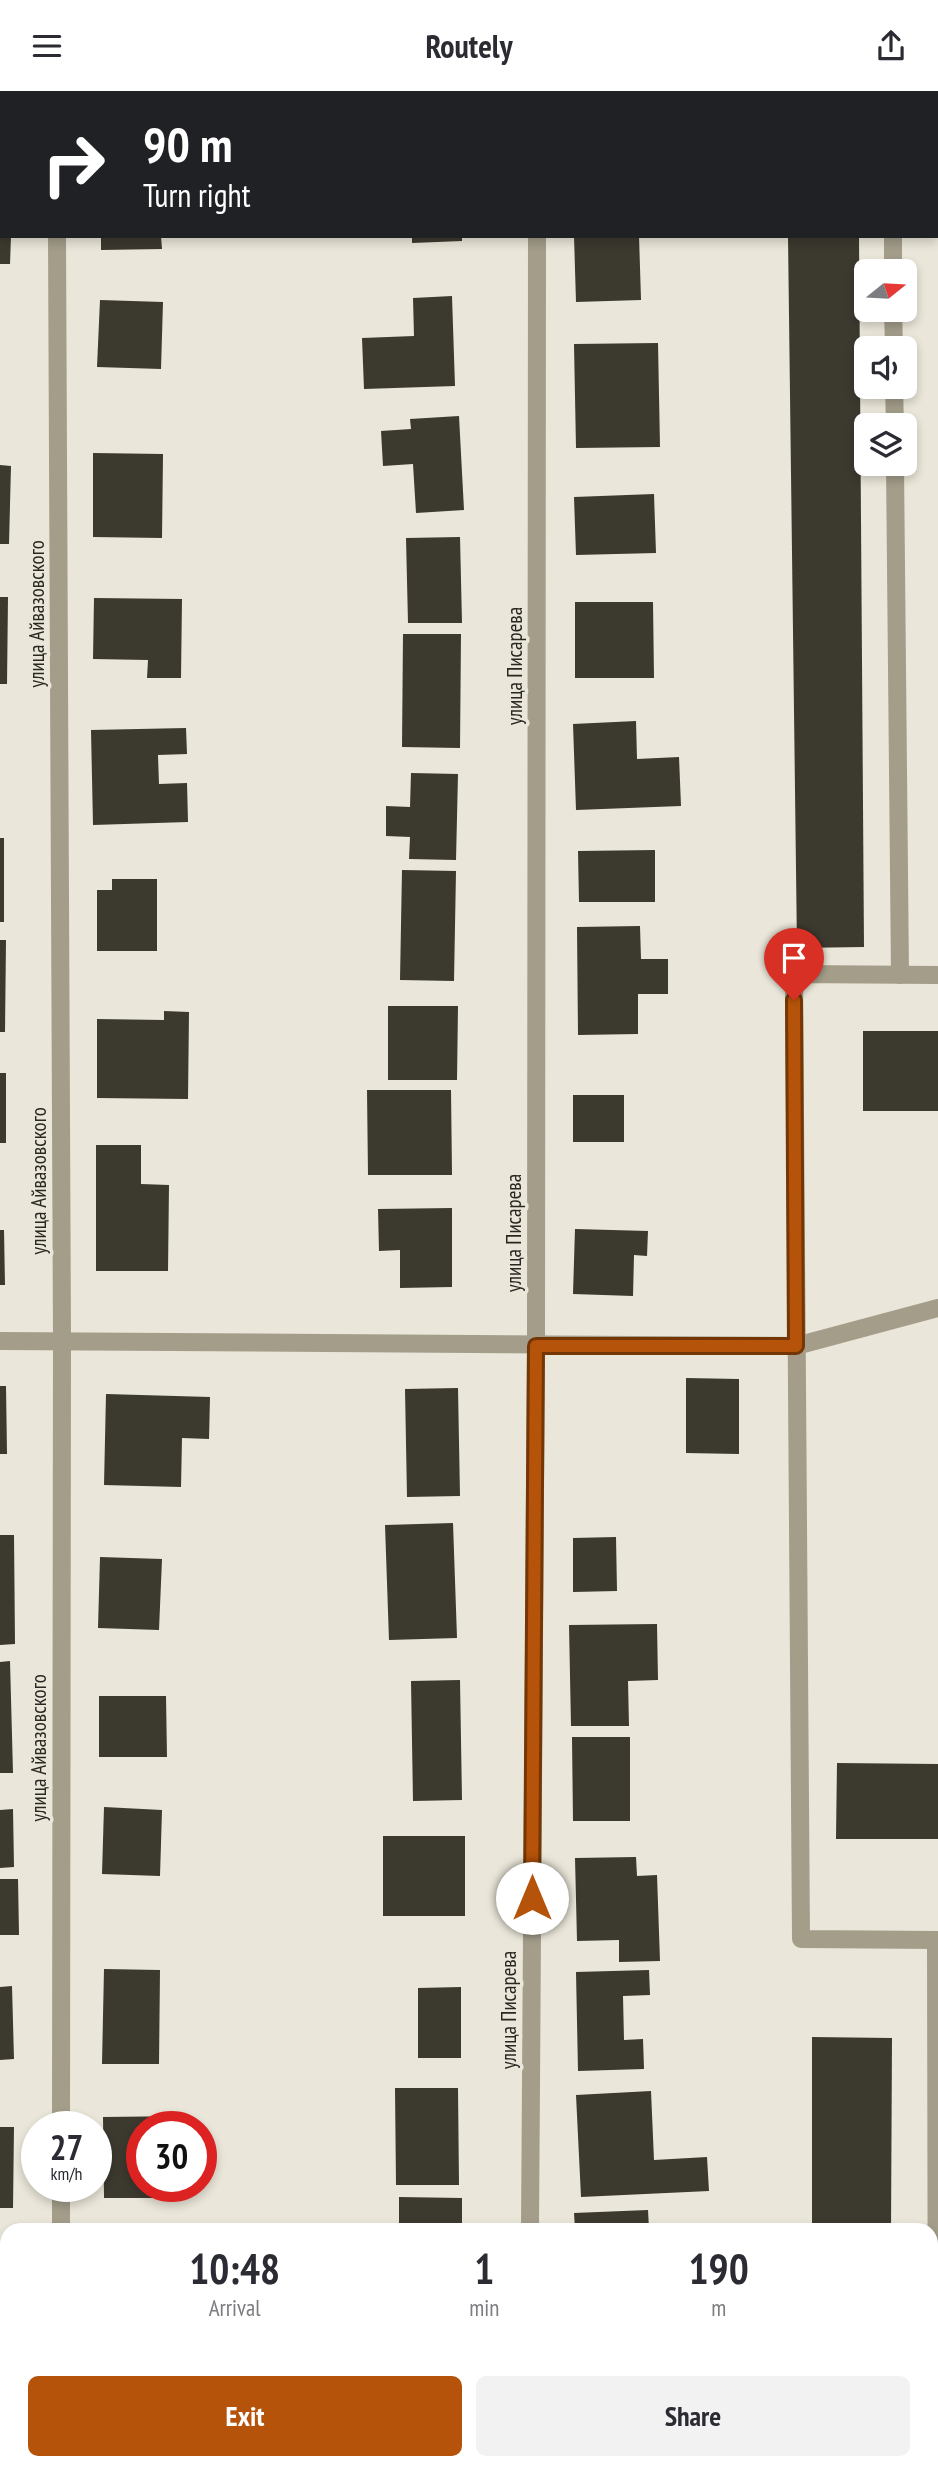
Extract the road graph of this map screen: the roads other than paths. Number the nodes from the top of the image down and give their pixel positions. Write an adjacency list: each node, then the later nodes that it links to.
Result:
1 (57, 238): 9 (street, улица Айвазовского)
2 (537, 238): 11 (street, улица Писарева)
3 (893, 238): 4 (street)
4 (893, 259)
5 (895, 476): 6 (street)
6 (900, 975): 7 (street); 12 (street)
7 (938, 975)
8 (938, 1308): 12 (street)
9 (62, 1340): 10 (street); 11 (street); 14 (street, улица Айвазовского)
10 (0, 1341)
11 (536, 1346): 12 (street); 17 (street, улица Писарева)
12 (796, 1346): 13 (street)
13 (937, 1940): 18 (street)
14 (61, 2111)
15 (61, 2202): 16 (street)
16 (61, 2223)
17 (530, 2223)
18 (937, 2223)

